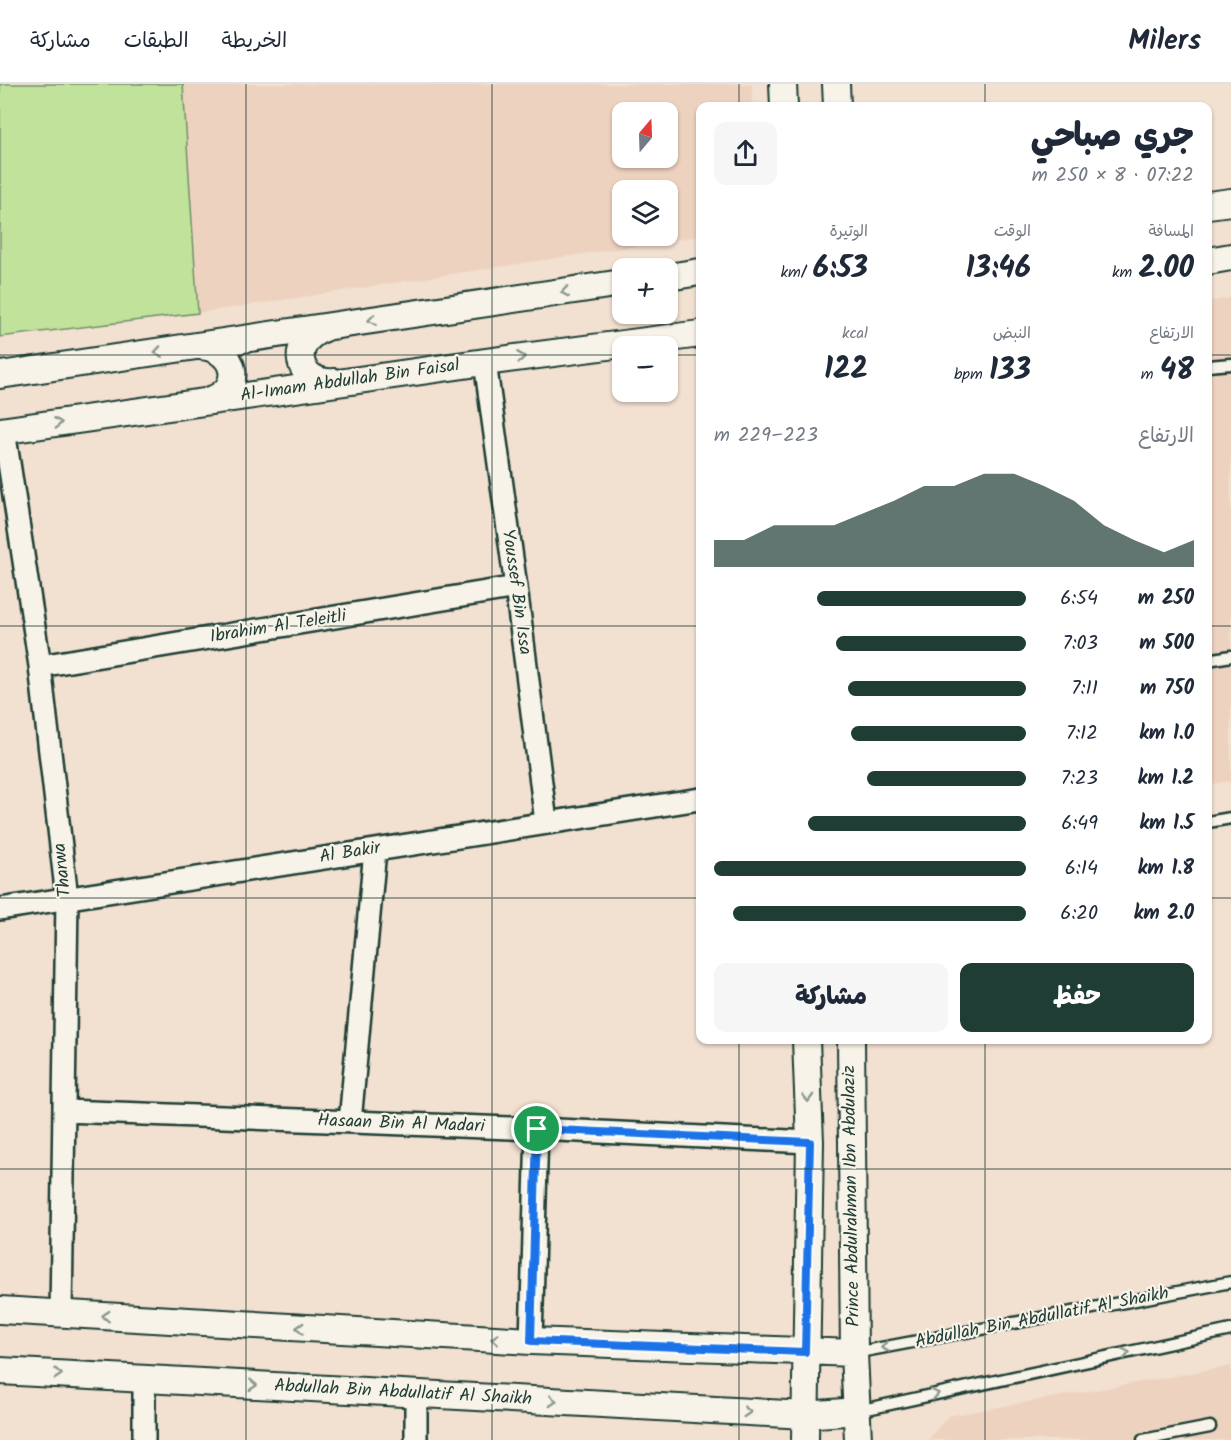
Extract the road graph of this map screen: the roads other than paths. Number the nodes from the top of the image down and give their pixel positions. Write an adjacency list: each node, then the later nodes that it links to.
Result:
1 (783, 84): 3 (street)
2 (836, 84): 4 (street)
3 (784, 102)
4 (837, 102)
5 (1231, 202): 6 (street)
6 (1212, 204)
7 (1231, 258): 8 (street)
8 (1212, 260)
9 (696, 273): 10 (street)
10 (678, 275)
11 (612, 284): 12 (street, one-way to 12)
12 (328, 327): 14 (street); 19 (street)
13 (696, 335): 15 (street, Al-Imam Abdullah Bin Faisal, one-way to 13)
14 (194, 346): 18 (street, one-way to 18); 20 (street)
15 (485, 362): 19 (street, Al-Imam Abdullah Bin Faisal); 22 (street, Youssef Bin Issa)
16 (1231, 364): 17 (lane)
17 (1212, 366)
18 (0, 375)
19 (342, 382): 20 (street, Al-Imam Abdullah Bin Faisal)
20 (210, 400): 21 (street, Al-Imam Abdullah Bin Faisal, one-way to 20)
21 (2, 431): 25 (street, Tharwa)
22 (516, 587): 25 (street, Ibrahim Al Teleitli); 29 (street, Youssef Bin Issa)
23 (1231, 656): 24 (lane)
24 (1212, 659)
25 (40, 666): 31 (street, Tharwa)
26 (696, 800): 29 (street, Al Bakir)
27 (1231, 818): 28 (lane)
28 (1212, 821)
29 (546, 822): 30 (street, Al Bakir)
30 (375, 850): 31 (street, Al Bakir); 36 (street)
31 (67, 898): 32 (street, Al Bakir); 35 (street, Tharwa)
32 (0, 909)
33 (806, 1044): 38 (street, one-way to 38)
34 (850, 1044): 45 (street, Prince Abdulrahman Ibn Abdulaziz)
35 (64, 1111): 36 (street, Hasaan Bin Al Madari); 41 (street, Tharwa)
36 (350, 1122): 37 (street, Hasaan Bin Al Madari)
37 (537, 1129): 38 (street, Hasaan Bin Al Madari); 43 (street)
38 (810, 1142): 44 (street)
39 (1231, 1282): 45 (lane, Abdullah Bin Abdullatif Al Shaikh, one-way to 45)
40 (0, 1310): 41 (street)
41 (61, 1314): 43 (street, one-way to 41)
42 (1231, 1330): 49 (lane, one-way to 42)
43 (531, 1341): 44 (street)
44 (805, 1352): 45 (street); 51 (street)
45 (854, 1353): 49 (street, Prince Abdulrahman Ibn Abdulaziz)
46 (0, 1371): 47 (street, Abdullah Bin Abdullatif Al Shaikh, one-way to 47)
47 (144, 1379): 48 (street, Abdullah Bin Abdullatif Al Shaikh, one-way to 48); 52 (street)
48 (416, 1393): 51 (street, Abdullah Bin Abdullatif Al Shaikh, one-way to 51); 53 (street)
49 (857, 1411): 51 (street, Abdullah Bin Abdullatif Al Shaikh); 54 (street)
50 (1210, 1427): 55 (lane)
51 (805, 1428)
52 (144, 1440)
53 (416, 1440)
54 (858, 1440)
55 (1143, 1440)

